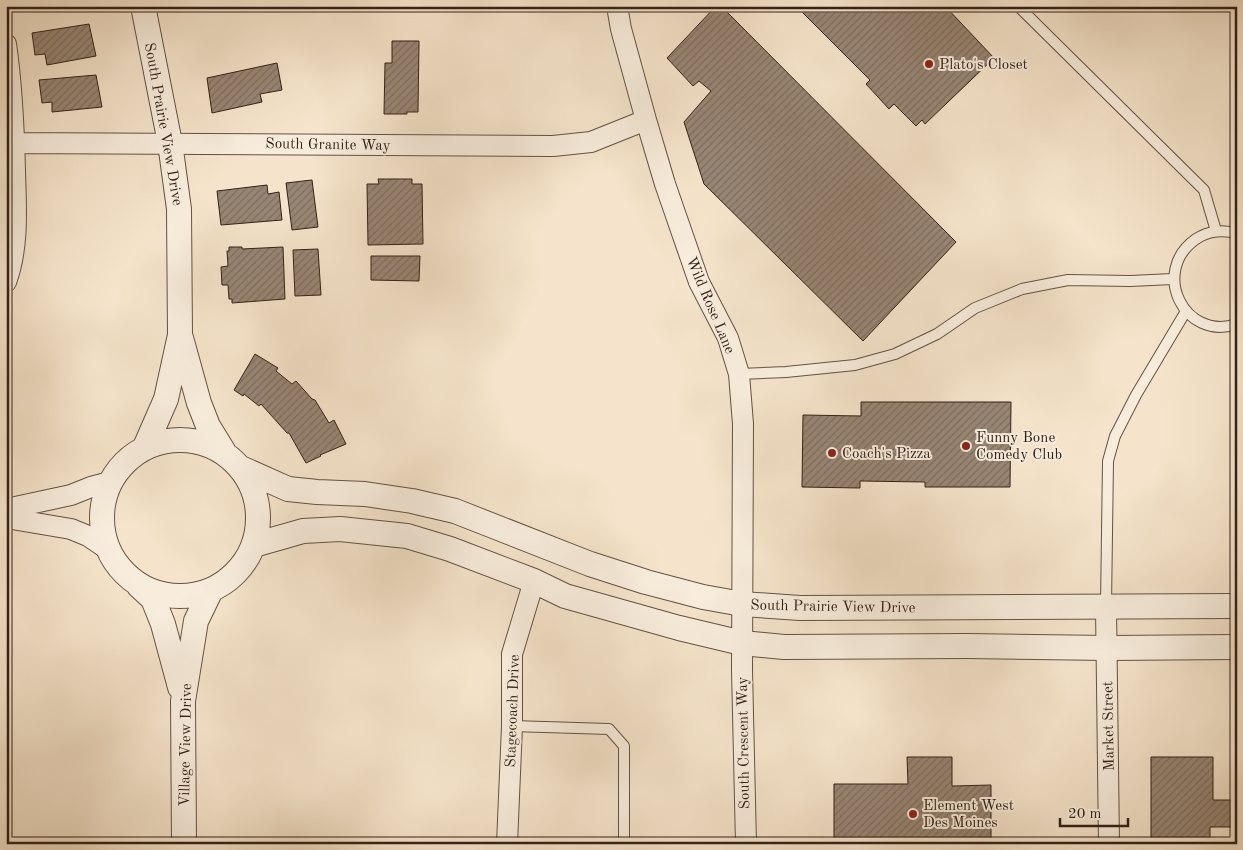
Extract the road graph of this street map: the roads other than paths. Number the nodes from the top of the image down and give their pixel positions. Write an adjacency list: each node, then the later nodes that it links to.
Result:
1 (143, 6): 7 (street, South Prairie View Drive)
2 (617, 6): 5 (street, Wild Rose Lane)
3 (1018, 6): 8 (lane)
4 (6, 44): 6 (street)
5 (646, 120): 7 (street, South Granite Way); 15 (street, Wild Rose Lane)
6 (10, 143): 7 (street, South Granite Way); 11 (street)
7 (170, 143): 14 (street, South Prairie View Drive)
8 (1216, 231): 9 (lane); 10 (lane)
9 (1237, 234)
10 (1173, 279): 12 (lane); 15 (lane)
11 (6, 282)
12 (1186, 311): 13 (lane); 29 (lane)
13 (1237, 324)
14 (180, 335): 16 (street, South Prairie View Drive); 17 (street)
15 (739, 374): 27 (street, Wild Rose Lane)
16 (145, 447): 17 (street); 19 (street)
17 (224, 452): 18 (street)
18 (241, 468): 22 (street); 27 (street, South Prairie View Drive)
19 (110, 482): 20 (street); 23 (street)
20 (6, 509)
21 (6, 518): 23 (street)
22 (254, 546): 25 (street); 26 (street)
23 (110, 551): 24 (street)
24 (127, 576): 26 (street); 33 (street)
25 (534, 581): 30 (street); 34 (street, Stagecoach Drive)
26 (211, 590): 33 (street, Village View Drive)
27 (742, 604): 29 (street, South Prairie View Drive); 30 (street, Wild Rose Lane)
28 (1237, 606): 29 (street, South Prairie View Drive)
29 (1106, 607): 32 (street, Market Street)
30 (742, 643): 32 (street); 38 (street, South Crescent Way)
31 (1237, 647): 32 (street)
32 (1107, 648): 39 (street, Market Street)
33 (183, 701): 35 (street, Village View Drive)
34 (512, 726): 36 (street, Stagecoach Drive); 37 (lane)
35 (184, 844)
36 (507, 844)
37 (624, 844)
38 (746, 844)
39 (1109, 844)

